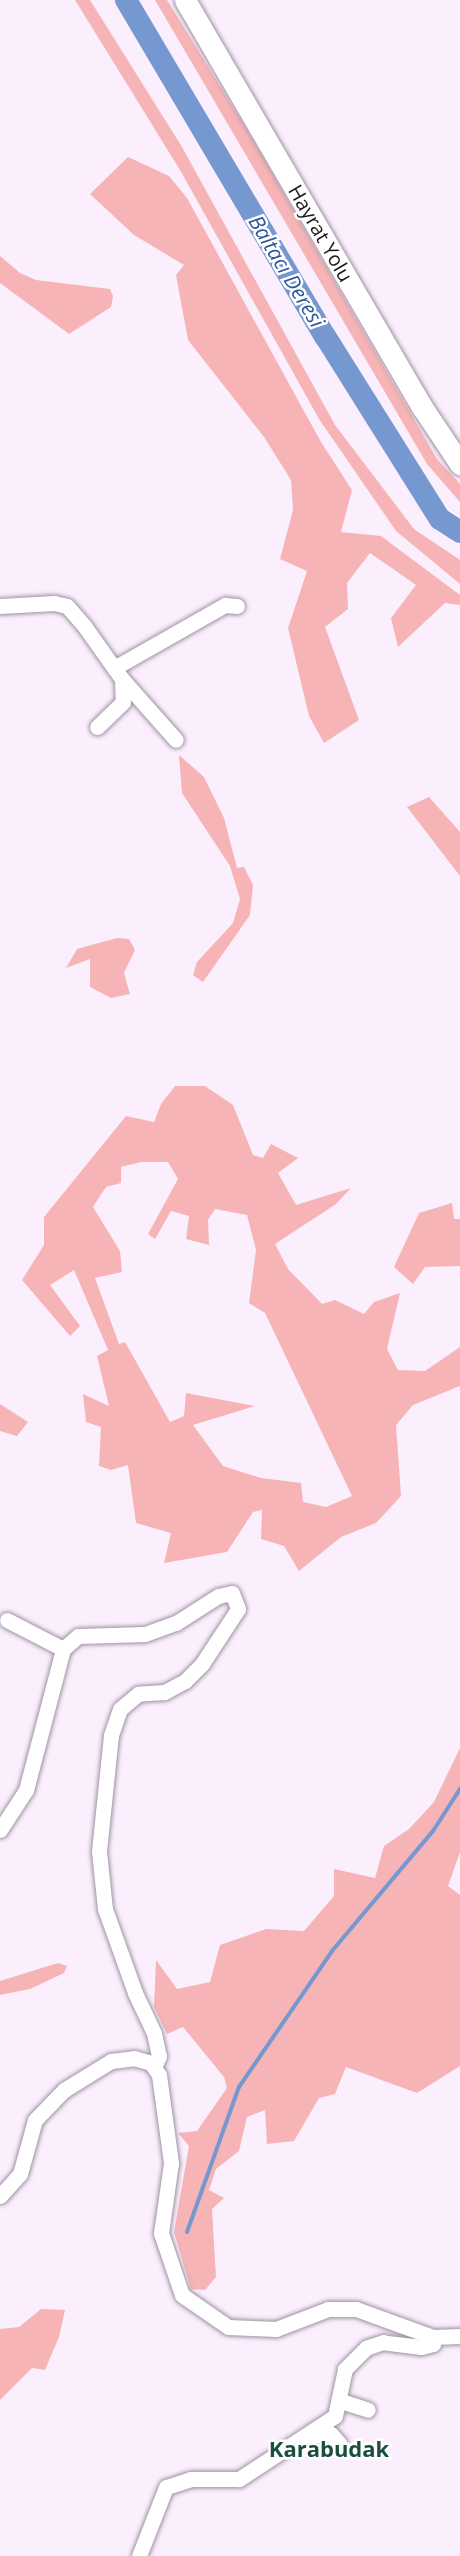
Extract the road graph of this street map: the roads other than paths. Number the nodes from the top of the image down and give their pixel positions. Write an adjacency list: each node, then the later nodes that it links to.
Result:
1 (185, 0): 2 (main road, Hayrat Yolu)
2 (460, 464)
3 (0, 606): 5 (street)
4 (237, 606): 5 (street)
5 (118, 674): 6 (street); 7 (street)
6 (97, 727)
7 (176, 740)
8 (8, 1620): 9 (street)
9 (63, 1649): 10 (street); 11 (street)
10 (0, 1830)
11 (154, 2067): 12 (street); 14 (street)
12 (0, 2196)
13 (460, 2336): 14 (street)
14 (434, 2337): 15 (street)
15 (341, 2401): 16 (street); 17 (street)
16 (368, 2410)
17 (289, 2444): 18 (street); 19 (street)
18 (340, 2444)
19 (139, 2556)

